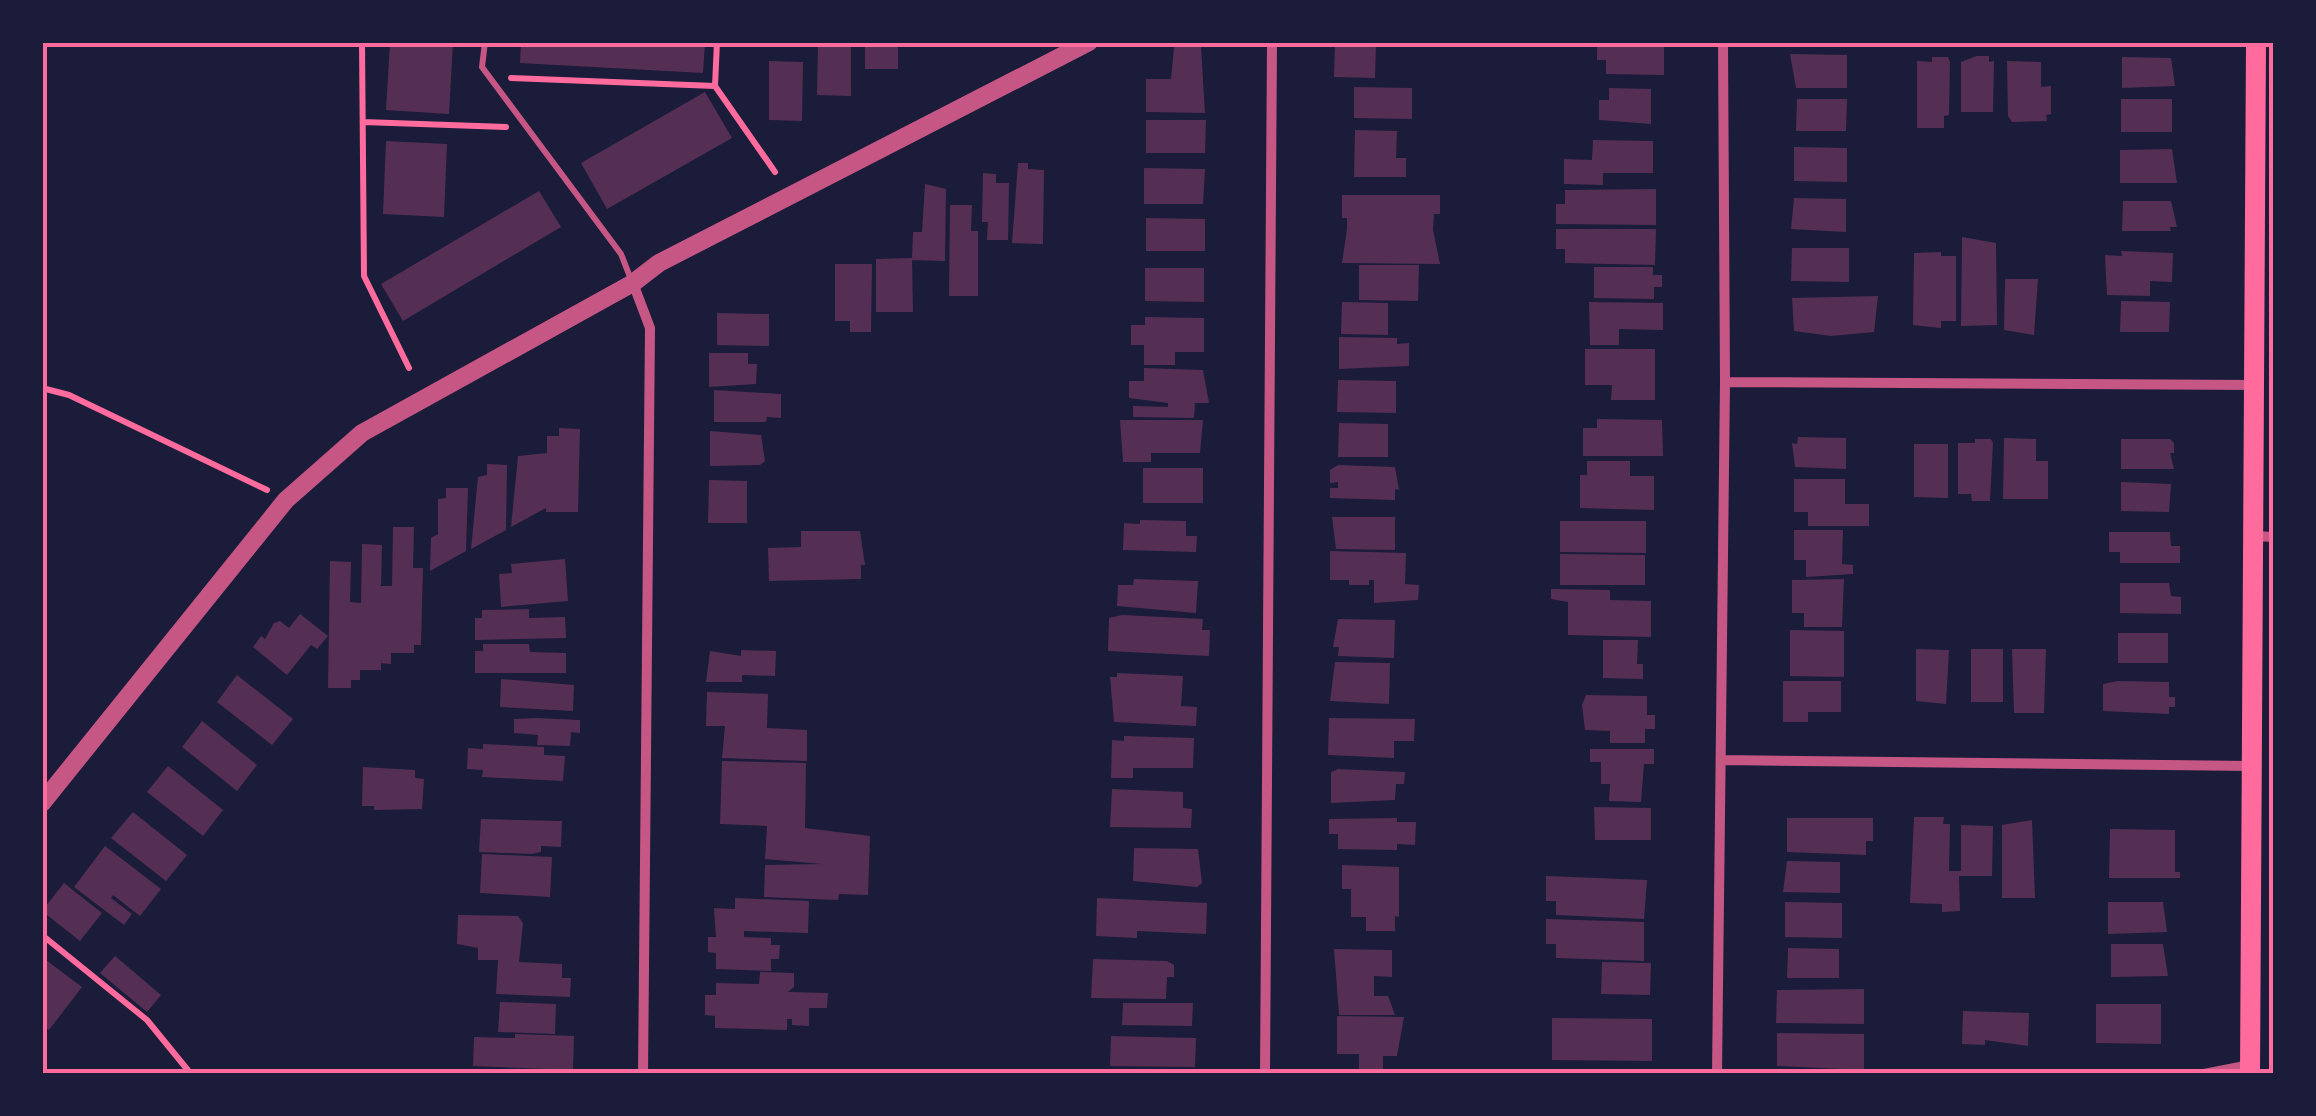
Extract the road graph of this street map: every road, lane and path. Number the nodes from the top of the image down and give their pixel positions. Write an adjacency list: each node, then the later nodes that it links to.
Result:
1 (362, 42): 10 (path)
2 (485, 42): 8 (lane)
3 (717, 42): 9 (path)
4 (1090, 42): 13 (street)
5 (1272, 42): 27 (street)
6 (1723, 42): 15 (street)
7 (2256, 42): 16 (main road)
8 (490, 77): 9 (path); 11 (lane)
9 (715, 86): 12 (path)
10 (363, 122): 11 (path); 14 (path)
11 (527, 127): 13 (lane)
12 (775, 172)
13 (632, 283): 18 (street); 26 (street)
14 (410, 368)
15 (1725, 382): 16 (street); 20 (street)
16 (2254, 385): 19 (main road)
17 (42, 388): 18 (path)
18 (286, 500): 22 (street)
19 (2263, 537): 21 (main road)
20 (1722, 760): 21 (street); 28 (street)
21 (2253, 766): 24 (main road)
22 (42, 803)
23 (42, 935): 25 (path)
24 (2250, 1069): 29 (street)
25 (191, 1074)
26 (643, 1074)
27 (1265, 1074)
28 (1717, 1074)
29 (2204, 1074)

